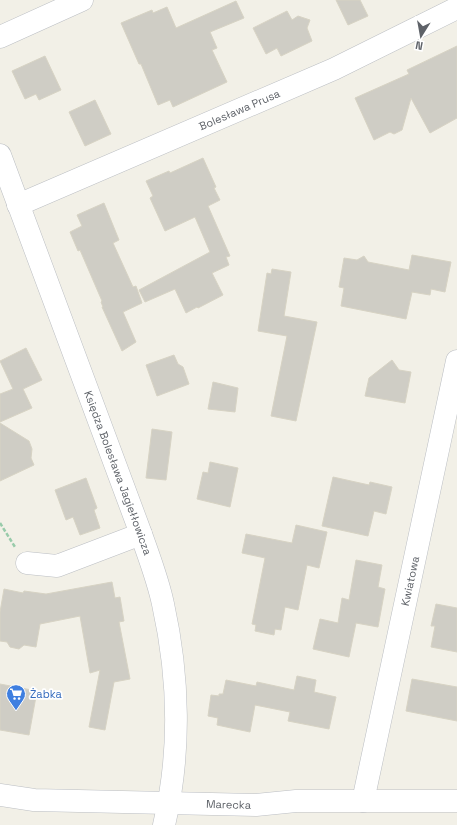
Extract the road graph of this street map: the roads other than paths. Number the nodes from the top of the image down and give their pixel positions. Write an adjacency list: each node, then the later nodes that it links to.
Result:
1 (82, 0): 3 (street)
2 (457, 8): 5 (street, Bolesława Prusa)
3 (0, 37)
4 (0, 155): 5 (street, Księdza Bolesława Jagiełłowicza)
5 (18, 205): 7 (street, Księdza Bolesława Jagiełłowicza)
6 (457, 362): 10 (street, Kwiatowa)
7 (141, 534): 8 (street); 12 (street, Księdza Bolesława Jagiełłowicza)
8 (28, 563)
9 (0, 795): 12 (street, Marecka)
10 (363, 801): 11 (street, Marecka); 12 (street, Marecka)
11 (457, 802)
12 (169, 803): 13 (street, Księdza Bolesława Jagiełłowicza)
13 (164, 825)

